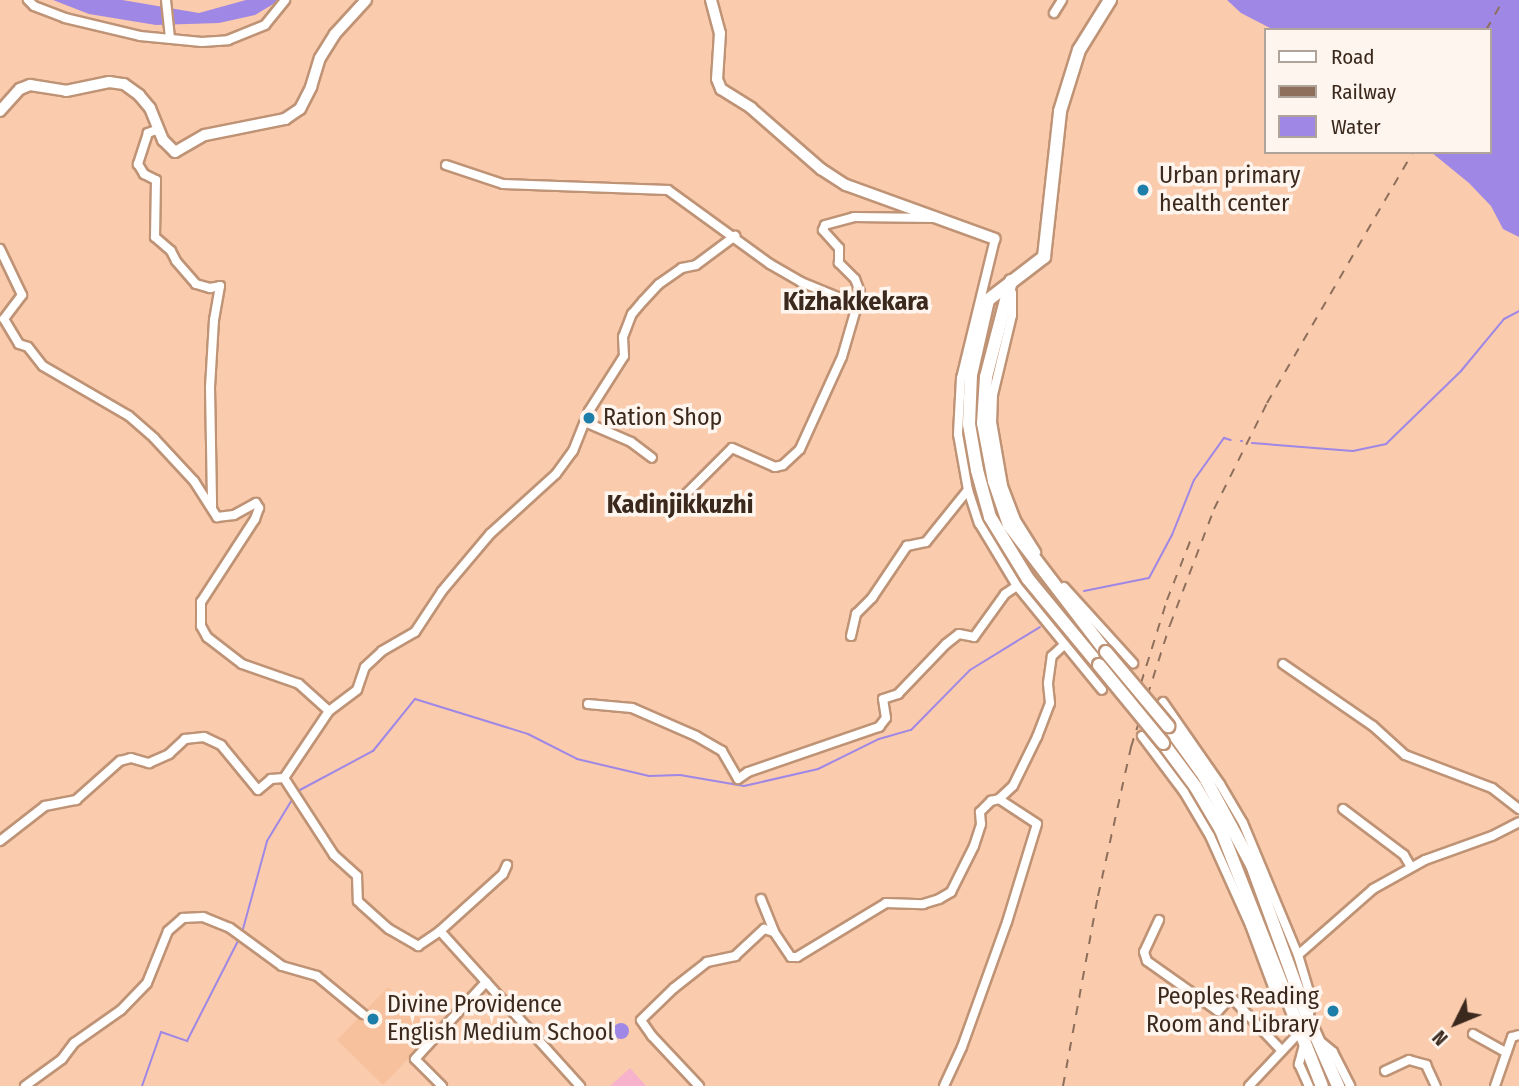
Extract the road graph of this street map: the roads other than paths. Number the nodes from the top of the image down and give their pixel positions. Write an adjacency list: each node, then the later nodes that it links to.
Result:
1 (28, 0): 9 (street)
2 (166, 0): 9 (street)
3 (285, 0): 9 (street)
4 (366, 0): 11 (main road)
5 (711, 0): 13 (main road)
6 (1062, 0): 8 (street)
7 (1110, 0): 17 (highway)
8 (1054, 13)
9 (170, 36)
10 (0, 111): 11 (main road)
11 (159, 129): 23 (street)
12 (446, 165): 14 (street)
13 (936, 218): 15 (main road); 18 (street)
14 (735, 236): 18 (street); 19 (street)
15 (995, 239): 21 (street)
16 (0, 249): 23 (street)
17 (1012, 281): 27 (street); 48 (highway, bridge); 50 (highway, bridge)
18 (858, 302): 22 (street)
19 (584, 422): 20 (street); 32 (street)
20 (652, 458)
21 (968, 490): 24 (street); 25 (street)
22 (678, 502)
23 (212, 507): 32 (street)
24 (1017, 586): 26 (street); 31 (street)
25 (851, 636)
26 (1064, 645): 29 (street); 35 (street)
27 (1133, 663)
28 (1283, 664): 36 (street)
29 (1102, 690)
30 (1163, 702): 46 (street)
31 (588, 704)
32 (329, 711): 34 (street)
33 (1142, 736): 48 (street)
34 (284, 778): 39 (street); 44 (street)
35 (1003, 798): 45 (street); 62 (street)
36 (1519, 808)
37 (1343, 809): 41 (street)
38 (1519, 822): 41 (street)
39 (0, 841)
40 (507, 865): 44 (street)
41 (1411, 867): 46 (street)
42 (761, 899): 45 (street)
43 (1159, 920): 55 (street)
44 (440, 932): 47 (street)
45 (774, 932): 61 (street)
46 (1298, 955): 50 (street)
47 (486, 982): 59 (street); 60 (street)
48 (1285, 996): 50 (highway); 53 (highway)
49 (363, 1014): 58 (street)
50 (1307, 1016): 54 (highway)
51 (1473, 1034): 56 (street)
52 (1519, 1035): 56 (street)
53 (1302, 1039): 55 (street); 64 (street); 65 (highway)
54 (1317, 1039): 66 (highway); 67 (street)
55 (1282, 1051): 63 (street)
56 (1506, 1052): 69 (street)
57 (1385, 1071): 68 (street)
58 (25, 1086)
59 (442, 1086)
60 (580, 1086)
61 (699, 1086)
62 (944, 1086)
63 (1249, 1086)
64 (1309, 1086)
65 (1322, 1086)
66 (1338, 1086)
67 (1350, 1086)
68 (1436, 1086)
69 (1495, 1086)

